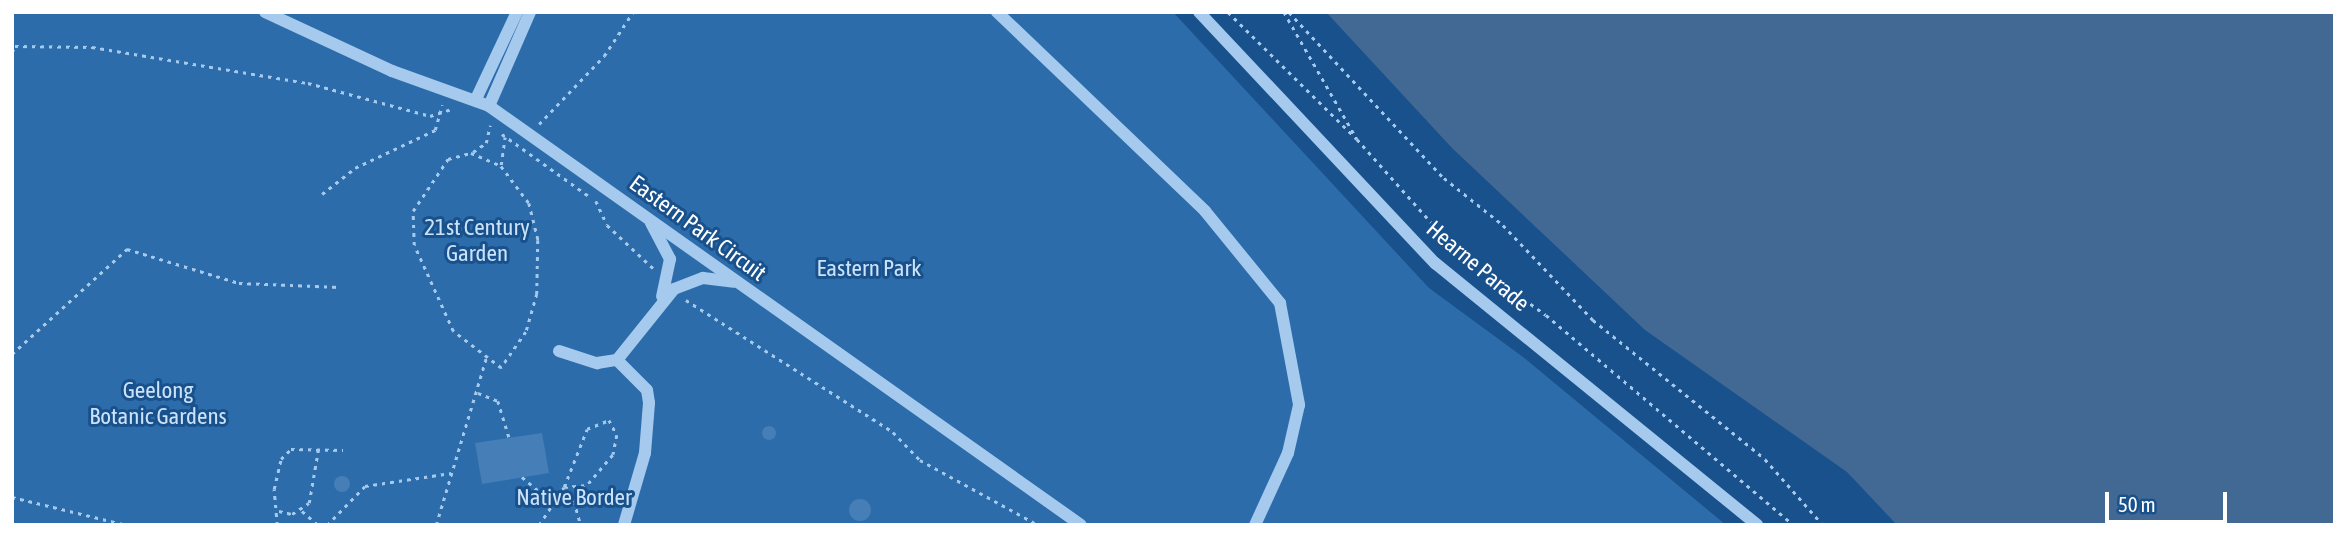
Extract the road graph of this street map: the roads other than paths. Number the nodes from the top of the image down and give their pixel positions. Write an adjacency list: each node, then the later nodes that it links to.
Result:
1 (265, 12): 6 (street, Eastern Park Circuit)
2 (517, 12): 6 (street)
3 (530, 12): 7 (street)
4 (997, 12): 15 (street)
5 (1199, 12): 16 (street, Hearne Parade)
6 (476, 99): 7 (street, Eastern Park Circuit)
7 (489, 106): 8 (street, Eastern Park Circuit)
8 (636, 208): 9 (street, Eastern Park Circuit); 10 (street)
9 (744, 287): 10 (street); 14 (street, Eastern Park Circuit)
10 (657, 306): 12 (street)
11 (559, 351): 12 (street)
12 (617, 360): 13 (street)
13 (624, 525)
14 (1081, 525)
15 (1255, 525)
16 (1757, 525)

